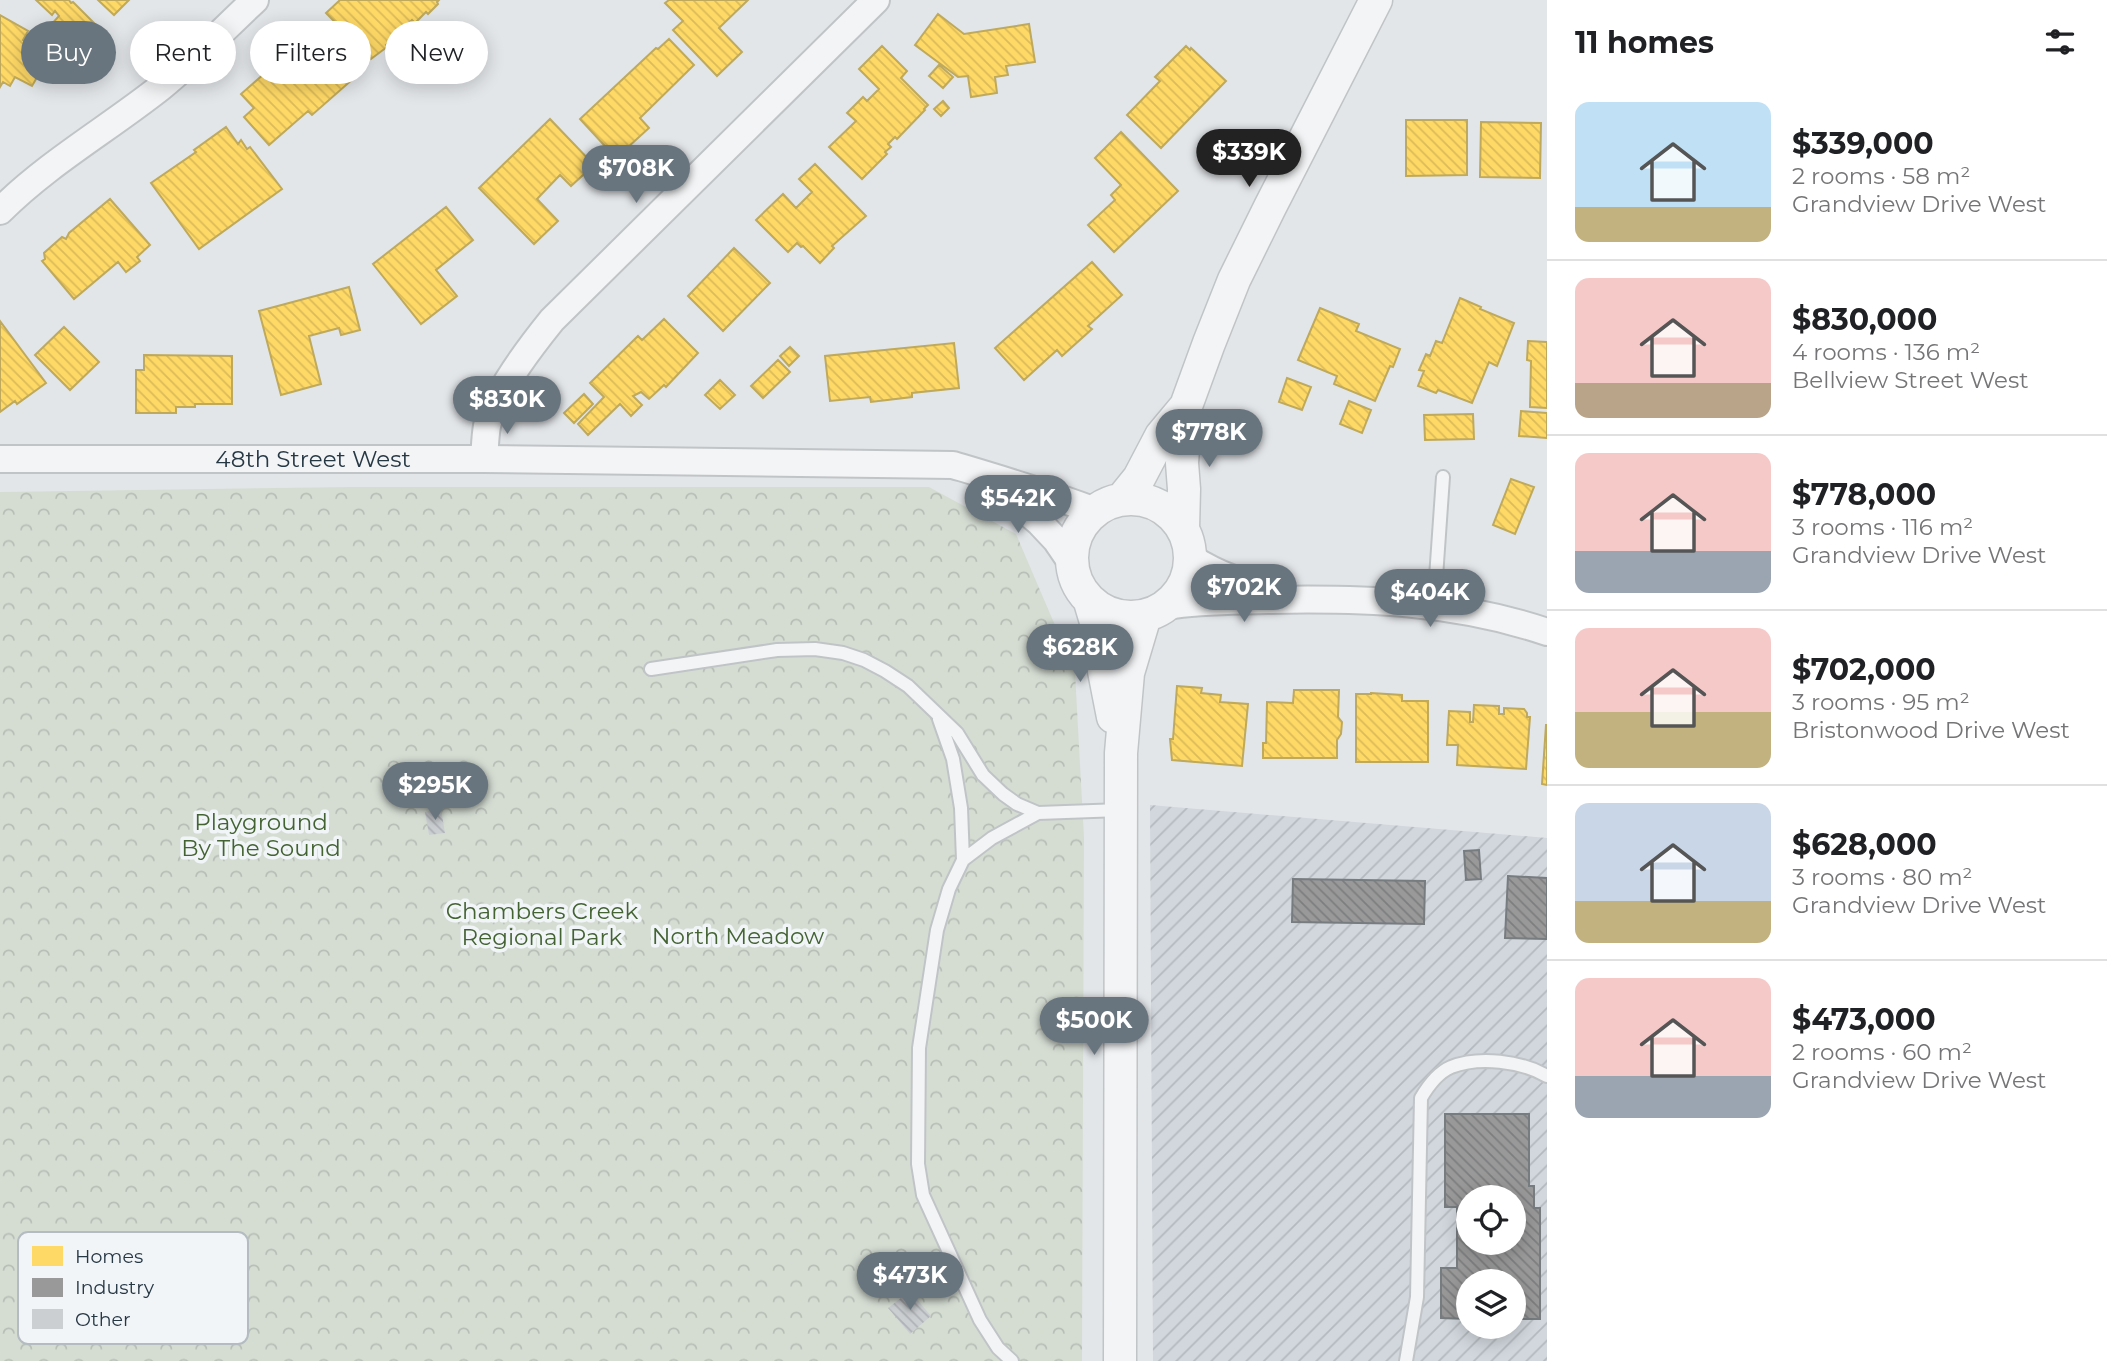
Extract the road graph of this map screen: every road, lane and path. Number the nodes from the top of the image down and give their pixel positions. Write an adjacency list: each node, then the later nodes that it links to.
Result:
1 (256, 0): 4 (street)
2 (876, 0): 7 (street)
3 (1376, 0): 5 (street)
4 (0, 211)
5 (1186, 406): 10 (street); 11 (street)
6 (0, 459): 7 (street, 48th Street West)
7 (484, 459): 9 (street, 48th Street West)
8 (1443, 477): 15 (lane)
9 (1002, 481): 10 (street, 48th Street West); 12 (street)
10 (1108, 505): 11 (street); 12 (street)
11 (1187, 544): 13 (street); 16 (street)
12 (1071, 562): 14 (street)
13 (1318, 599): 15 (street); 16 (street)
14 (1090, 602): 16 (street); 20 (street)
15 (1434, 606): 17 (street)
16 (1156, 611): 20 (street)
17 (1547, 632)
18 (651, 669): 19 (lane)
19 (938, 715): 22 (lane); 23 (lane)
20 (1121, 753): 21 (street)
21 (1121, 810): 22 (lane); 26 (street)
22 (1038, 813): 23 (lane)
23 (963, 860): 25 (lane)
24 (1547, 1075): 27 (lane)
25 (1012, 1361)
26 (1120, 1361)
27 (1406, 1361)

